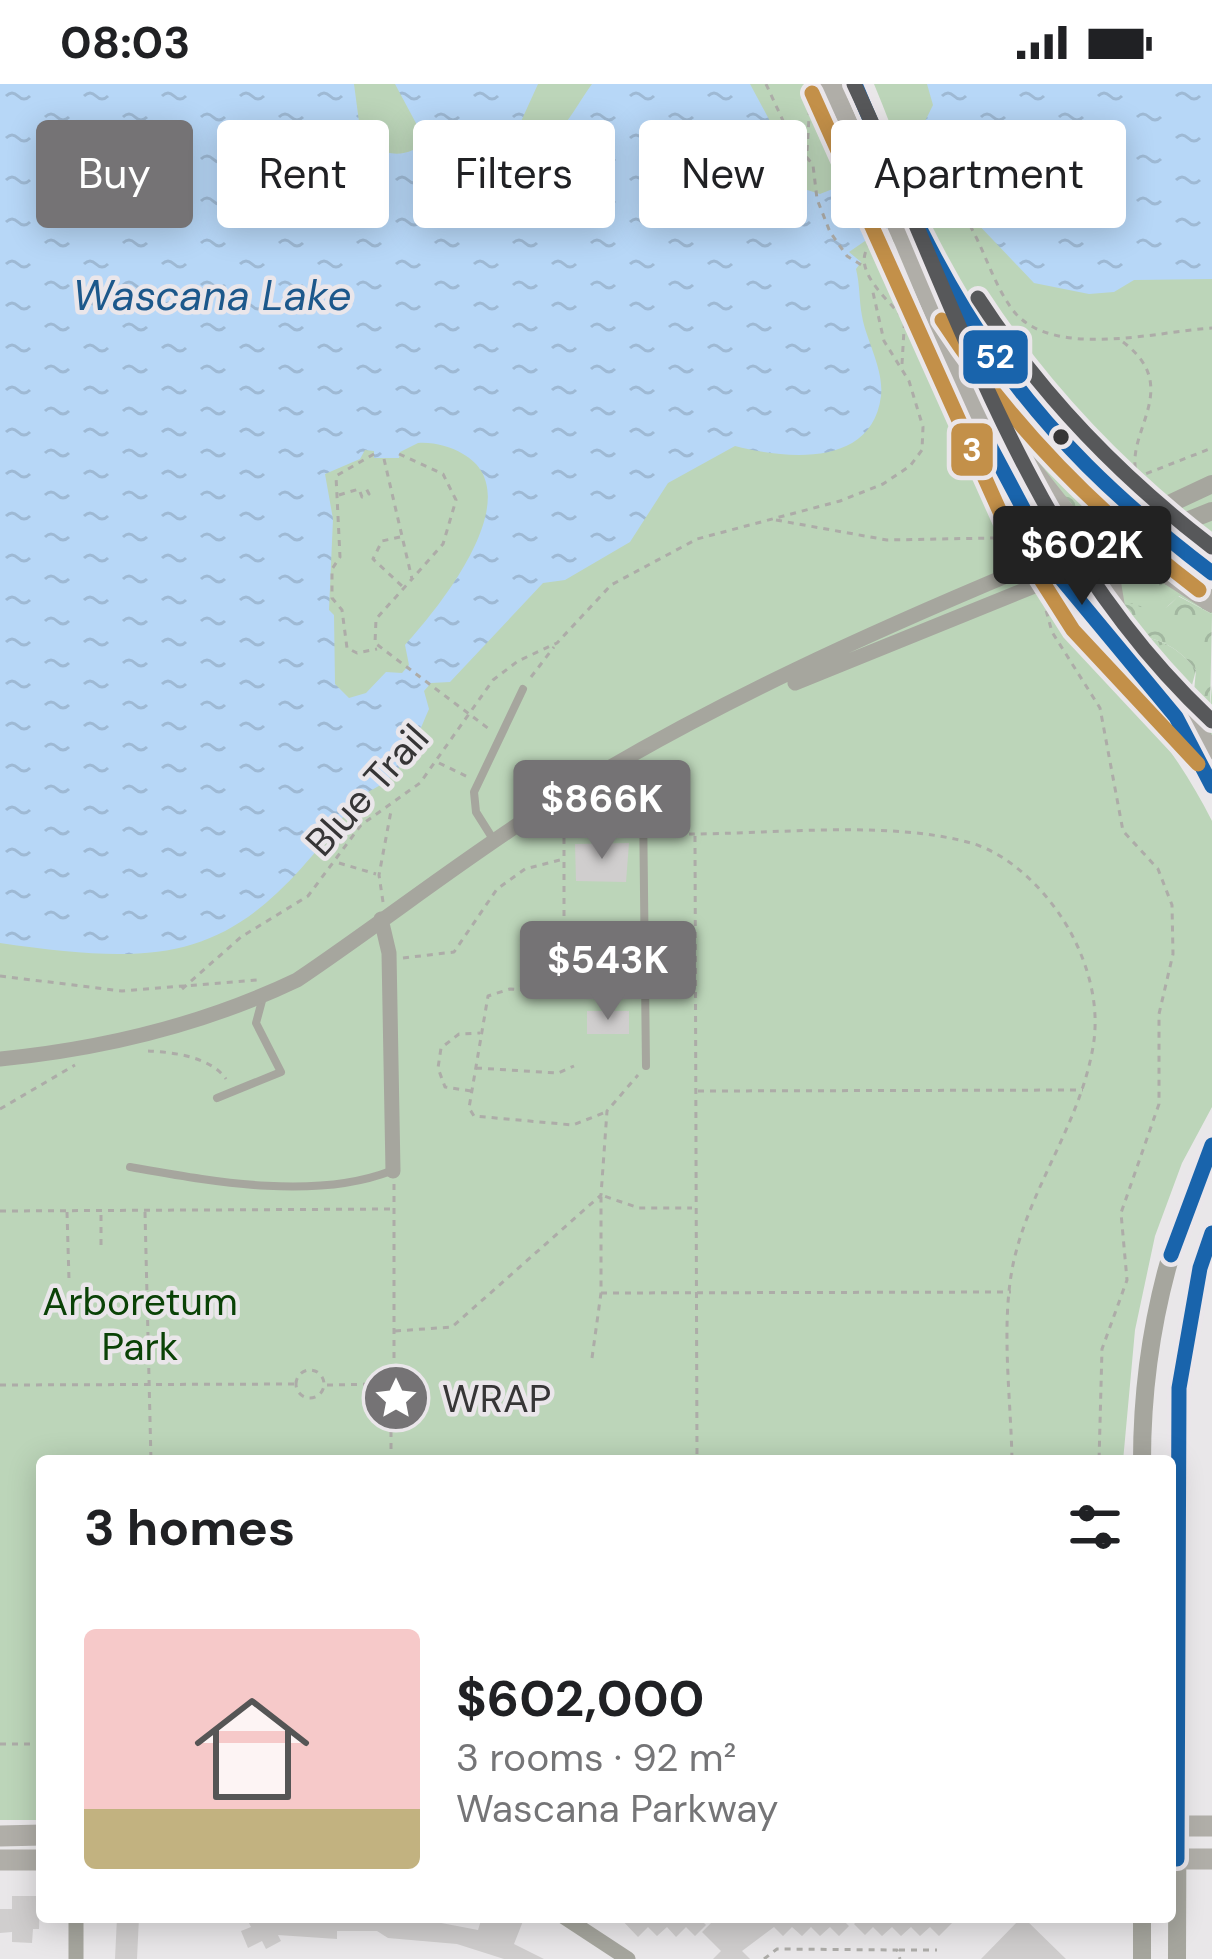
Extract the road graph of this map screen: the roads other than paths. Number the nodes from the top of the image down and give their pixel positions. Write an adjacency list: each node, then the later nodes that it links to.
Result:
1 (832, 84): 3 (main road)
2 (855, 84): 4 (main road)
3 (854, 120)
4 (866, 120)
5 (899, 228): 6 (main road, bridge)
6 (901, 234): 7 (main road); 8 (main road)
7 (949, 373): 13 (main road); 14 (main road)
8 (1101, 482): 11 (main road); 13 (main road)
9 (1212, 484): 11 (street)
10 (1212, 511): 12 (street)
11 (1138, 517): 12 (main road); 13 (main road)
12 (1157, 533): 13 (main road); 15 (main road)
13 (1105, 543): 14 (main road); 16 (main road); 17 (main road)
14 (1054, 567): 17 (main road); 21 (street)
15 (1212, 573)
16 (1212, 602)
17 (1130, 662): 19 (main road)
18 (523, 689): 23 (lane)
19 (1176, 717): 20 (main road); 22 (street)
20 (1212, 749)
21 (616, 766): 23 (street); 27 (lane)
22 (1212, 786)
23 (495, 842): 24 (street)
24 (384, 917): 25 (street); 31 (street)
25 (266, 995): 26 (street); 28 (lane)
26 (0, 1059)
27 (646, 1066)
28 (217, 1098)
29 (1212, 1145): 33 (street)
30 (130, 1167): 31 (lane)
31 (392, 1171)
32 (1212, 1233): 34 (street)
33 (1142, 1455)
34 (1176, 1651)
35 (1176, 1826): 36 (main road)
36 (1212, 1826)
37 (0, 1835): 38 (main road)
38 (36, 1835)
39 (1176, 1859): 40 (main road)
40 (1212, 1859)
41 (0, 1860): 42 (main road)
42 (36, 1860)
43 (76, 1923): 47 (street)
44 (573, 1923): 48 (street)
45 (1142, 1923): 49 (street)
46 (1176, 1923): 50 (street)
47 (76, 1959)
48 (628, 1959)
49 (1142, 1959)
50 (1177, 1959)

